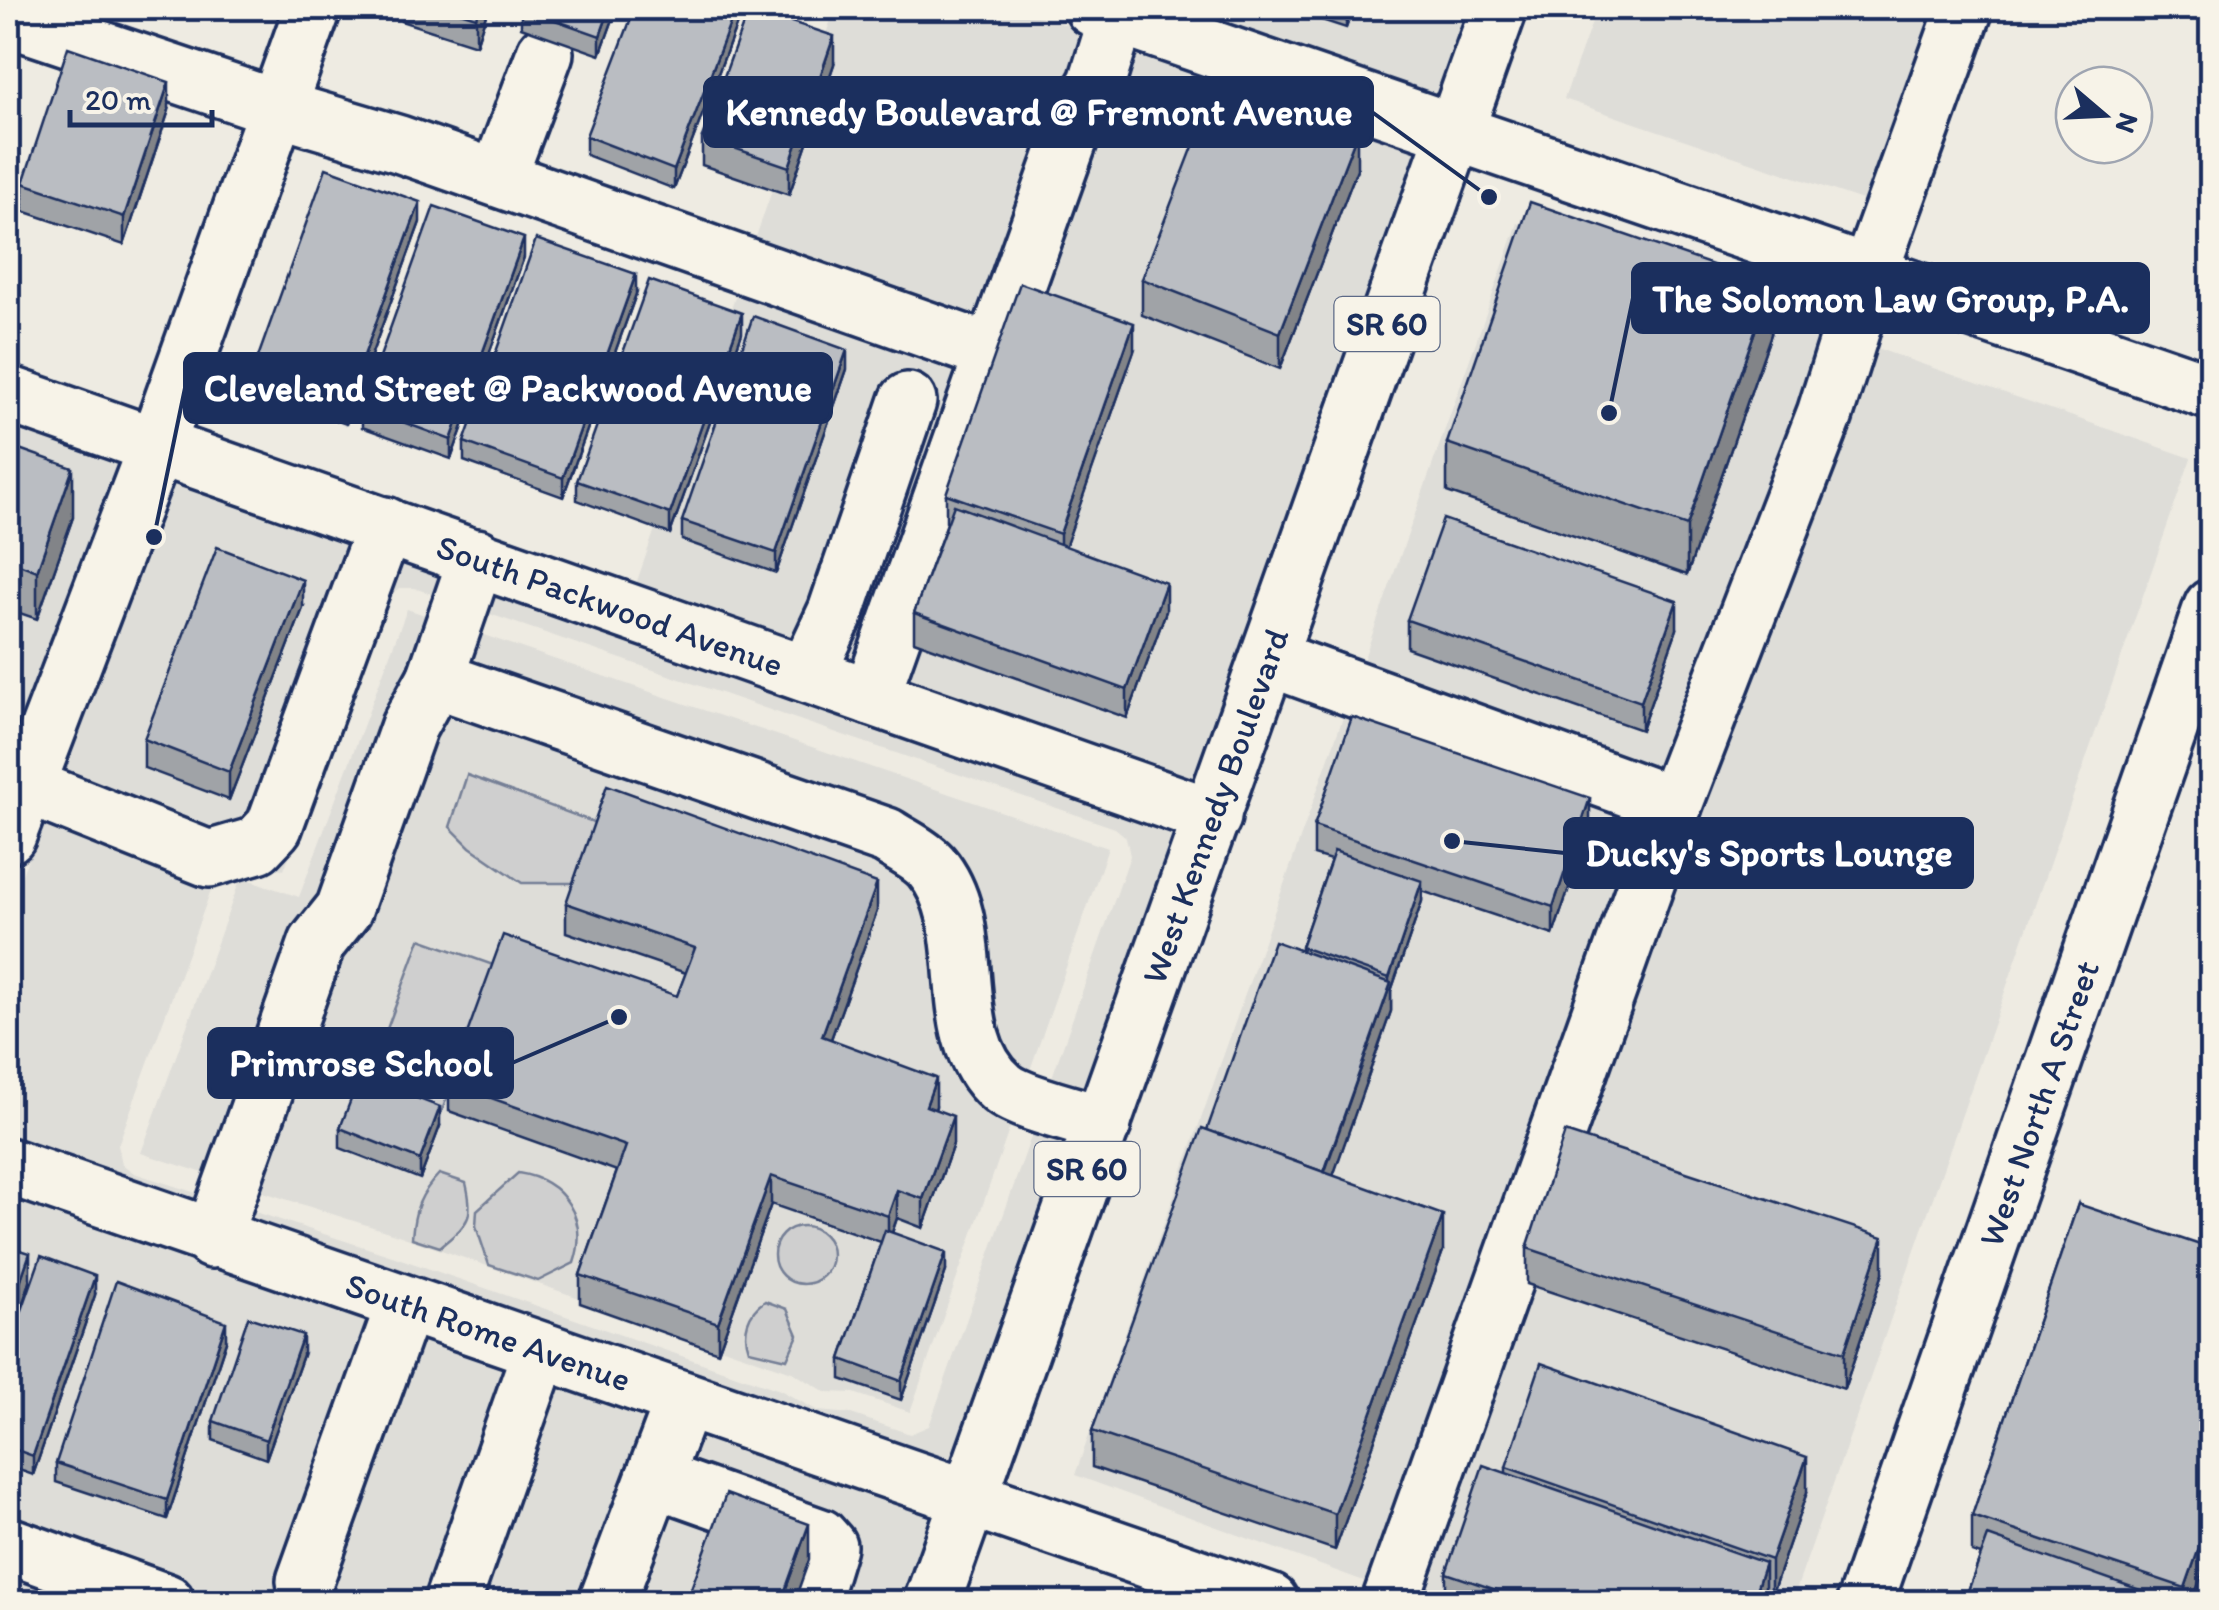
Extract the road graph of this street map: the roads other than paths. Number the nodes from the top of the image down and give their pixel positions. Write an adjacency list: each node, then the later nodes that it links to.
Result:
1 (313, 8): 7 (street)
2 (1499, 8): 8 (street, West Kennedy Boulevard / SR 60)
3 (1965, 8): 10 (street)
4 (1110, 10): 8 (street); 11 (street)
5 (8, 18): 7 (street)
6 (545, 53): 9 (street)
7 (277, 108): 9 (street); 15 (street)
8 (1456, 129): 10 (street); 19 (street, West Kennedy Boulevard / SR 60)
9 (498, 178): 11 (street)
10 (1869, 274): 12 (street); 23 (street)
11 (993, 353): 22 (street)
12 (2212, 392)
13 (8, 394): 15 (street, South Packwood Avenue)
14 (908, 402): 20 (street)
15 (158, 444): 16 (street, South Packwood Avenue); 24 (street)
16 (385, 525): 17 (street, South Packwood Avenue); 24 (street)
17 (477, 557): 20 (street, South Packwood Avenue); 21 (street)
18 (2212, 607): 43 (street, West North A Street)
19 (1269, 658): 23 (street); 25 (street, West Kennedy Boulevard / SR 60)
20 (807, 674): 22 (street, South Packwood Avenue)
21 (435, 679): 26 (street); 28 (street)
22 (871, 697): 25 (street, South Packwood Avenue)
23 (1674, 805): 42 (street)
24 (17, 811)
25 (1213, 818): 26 (street, West Kennedy Boulevard / SR 60)
26 (1103, 1124): 33 (street, West Kennedy Boulevard / SR 60)
27 (8, 1166): 28 (street, South Rome Avenue)
28 (212, 1240): 29 (street, South Rome Avenue)
29 (404, 1305): 30 (street, South Rome Avenue); 35 (street)
30 (540, 1352): 31 (street, South Rome Avenue); 37 (street)
31 (683, 1400): 32 (street); 33 (street, South Rome Avenue)
32 (654, 1478): 38 (street); 39 (street)
33 (969, 1498): 40 (street, West Kennedy Boulevard / SR 60); 41 (street, South Rome Avenue)
34 (8, 1545): 36 (street)
35 (305, 1581)
36 (166, 1602)
37 (452, 1602)
38 (607, 1602)
39 (810, 1602)
40 (932, 1602)
41 (1270, 1602)
42 (1390, 1602)
43 (1865, 1602)

